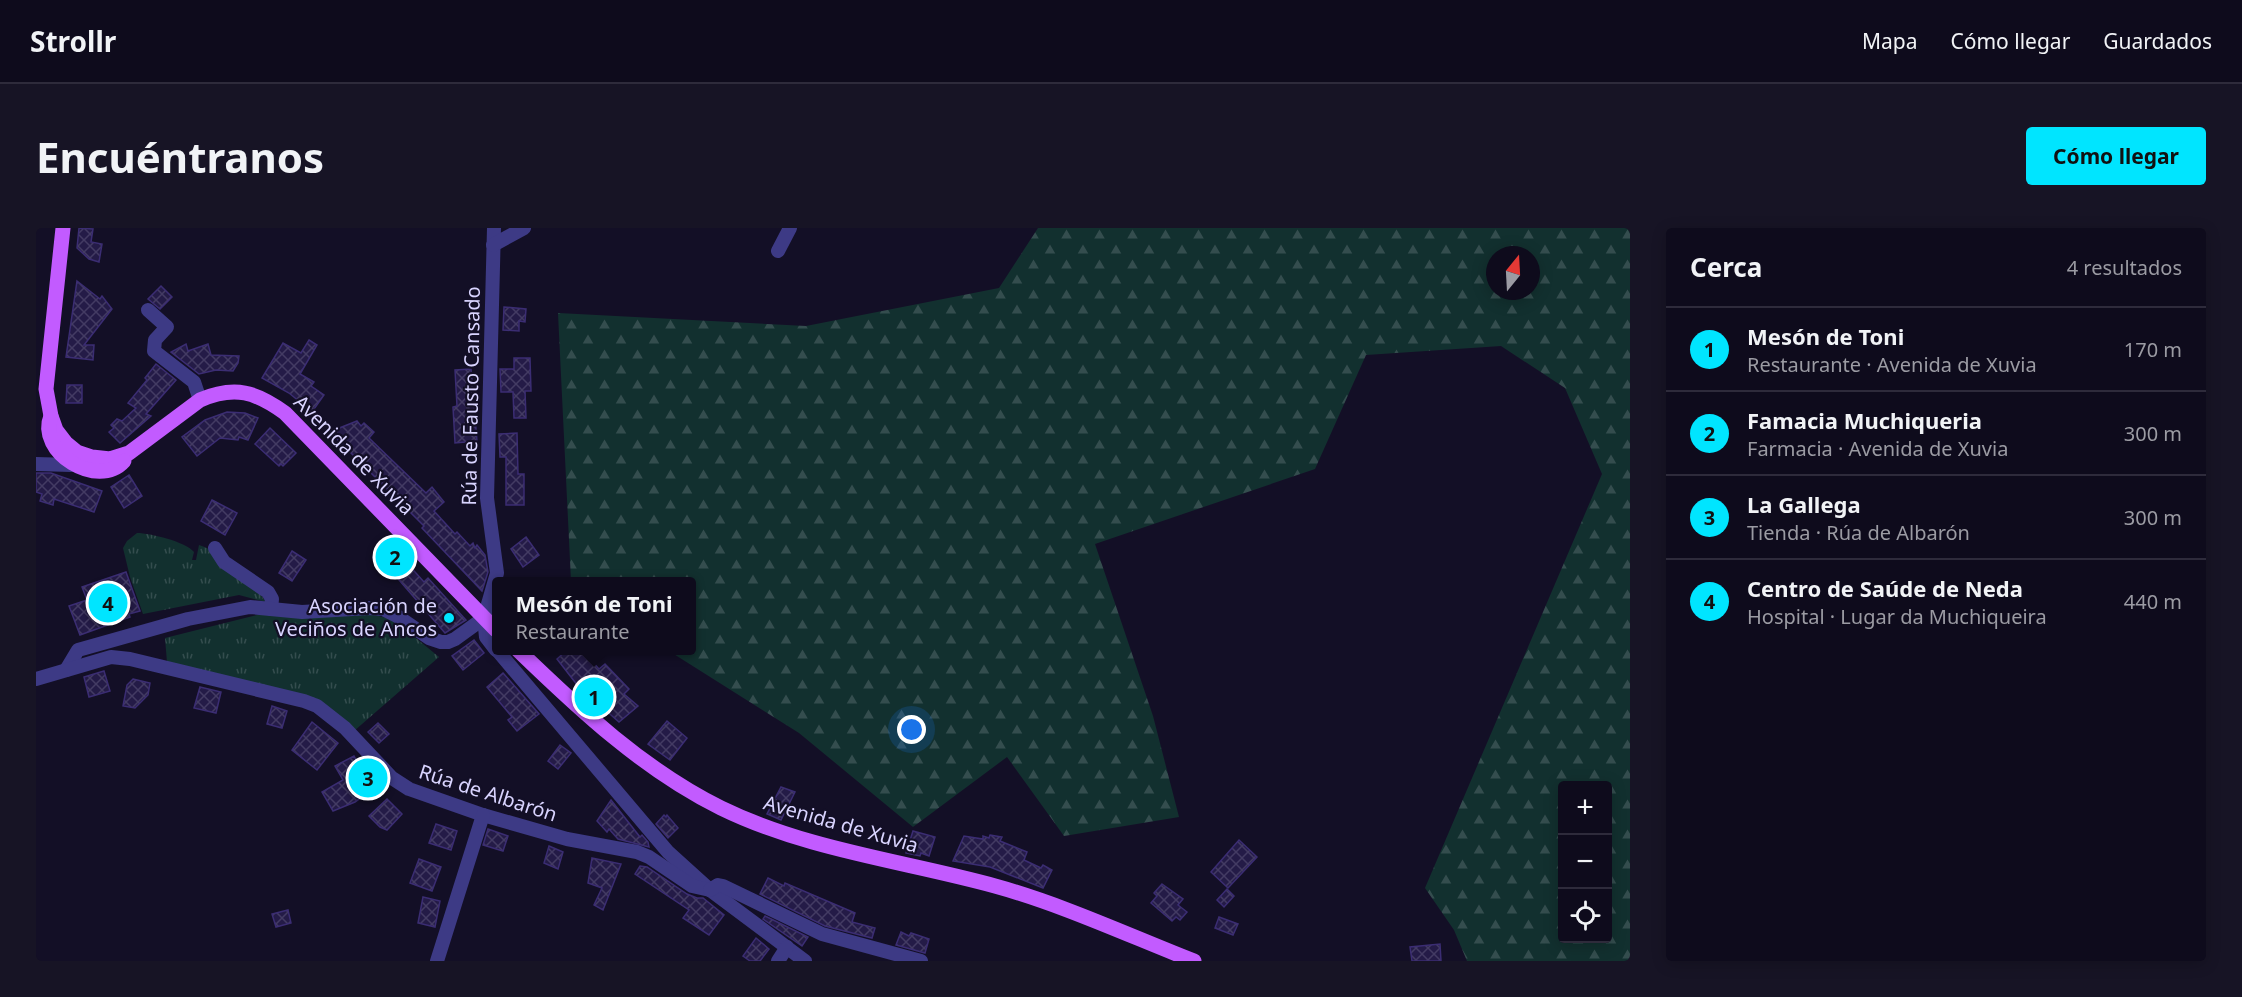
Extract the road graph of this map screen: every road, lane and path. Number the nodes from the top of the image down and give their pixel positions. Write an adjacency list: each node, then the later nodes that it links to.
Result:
1 (63, 228): 9 (main road)
2 (494, 228): 5 (street, Rúa de Fausto Cansado)
3 (524, 228): 5 (street)
4 (790, 228): 6 (street)
5 (493, 244): 12 (street, Rúa de Fausto Cansado)
6 (778, 251)
7 (148, 310): 8 (street)
8 (200, 400): 9 (main road, Avenida de Xuvia); 15 (main road, Avenida de Xuvia)
9 (77, 459): 10 (street)
10 (36, 464)
11 (215, 548): 14 (street)
12 (496, 577)
13 (492, 590): 15 (street, Rúa de Fausto Cansado)
14 (271, 609): 15 (street); 17 (street)
15 (484, 618): 16 (main road, Avenida de Xuvia); 18 (street)
16 (492, 626)
17 (128, 636): 19 (street); 22 (street)
18 (492, 644)
19 (90, 647): 23 (street); 24 (street)
20 (501, 655): 27 (street)
21 (522, 655): 33 (main road, Avenida de Xuvia)
22 (130, 659): 23 (street, Rúa de Albarón); 26 (street, Rúa de Albarón)
23 (87, 664): 24 (street, Rúa de Albarón)
24 (66, 670): 25 (street, Rúa de Albarón)
25 (36, 680)
26 (483, 815): 27 (street, Rúa de Albarón); 29 (street)
27 (710, 890): 28 (street); 32 (street)
28 (787, 947): 30 (street); 31 (street)
29 (437, 961)
30 (778, 961)
31 (805, 961)
32 (921, 961)
33 (1194, 961)

